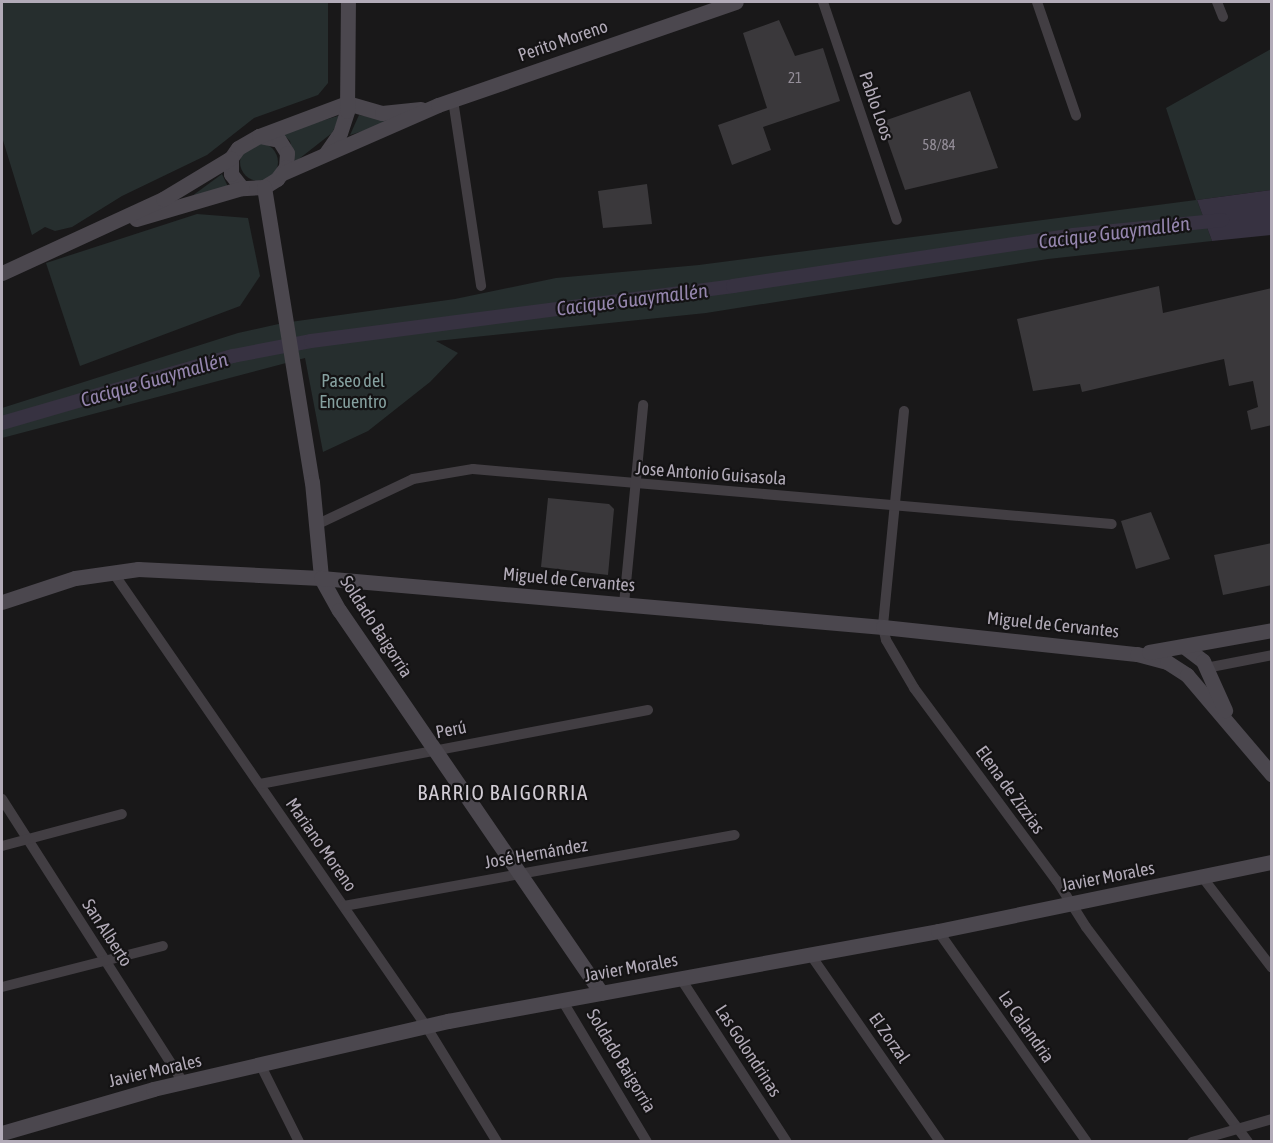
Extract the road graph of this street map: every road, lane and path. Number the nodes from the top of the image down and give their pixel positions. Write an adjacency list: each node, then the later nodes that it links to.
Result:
1 (348, 2): 8 (main road)
2 (736, 2): 7 (main road, Perito Moreno)
3 (823, 2): 17 (street, Pablo Loos)
4 (1037, 2): 10 (street)
5 (1217, 2): 6 (street)
6 (1223, 17)
7 (453, 100): 9 (main road, Perito Moreno); 20 (street)
8 (347, 104): 9 (main road, Perito Moreno); 11 (main road); 12 (main road)
9 (438, 105): 12 (main road, Perito Moreno)
10 (1076, 115)
11 (260, 136): 13 (main road); 14 (main road)
12 (326, 153): 14 (main road, Perito Moreno)
13 (231, 158): 15 (main road); 18 (main road)
14 (283, 173): 16 (main road)
15 (242, 188): 16 (main road); 18 (main road)
16 (264, 188): 26 (main road, Soldado Baigorria)
17 (897, 220)
18 (93, 232): 19 (main road)
19 (2, 273)
20 (481, 286)
21 (643, 405): 23 (street)
22 (904, 411): 24 (street, Elena de Zizzias)
23 (637, 485): 24 (street, Jose Antonio Guisasola); 26 (street, Jose Antonio Guisasola); 30 (street)
24 (894, 505): 25 (street, Jose Antonio Guisasola); 31 (street, Elena de Zizzias)
25 (1112, 524)
26 (318, 525): 28 (main road, Soldado Baigorria)
27 (112, 571): 28 (main road, Miguel de Cervantes); 29 (main road, Miguel de Cervantes); 42 (street, Mariano Moreno)
28 (321, 578): 30 (main road, Miguel de Cervantes); 40 (main road, Soldado Baigorria)
29 (2, 602)
30 (624, 604): 31 (main road, Miguel de Cervantes)
31 (883, 627): 34 (main road, Miguel de Cervantes); 51 (street, Elena de Zizzias)
32 (1272, 630): 33 (main road, Miguel de Cervantes)
33 (1205, 651): 34 (main road, Miguel de Cervantes); 35 (street); 36 (main road); 37 (main road); 37 (main road)
34 (1137, 654): 36 (main road, Miguel de Cervantes)
35 (1272, 655)
36 (1196, 683): 39 (main road)
37 (1215, 687): 39 (main road)
38 (648, 710): 40 (street, Perú)
39 (1232, 726): 41 (main road)
40 (435, 750): 42 (street, Perú); 49 (main road, Soldado Baigorria)
41 (1272, 775)
42 (260, 784): 52 (street, Mariano Moreno)
43 (2, 799): 46 (street, San Alberto)
44 (123, 814): 46 (street)
45 (735, 836): 49 (street, José Hernández)
46 (27, 840): 47 (street); 56 (street, San Alberto)
47 (2, 846)
48 (1272, 862): 50 (main road, Javier Morales)
49 (519, 874): 52 (street, José Hernández); 60 (main road, Soldado Baigorria)
50 (1203, 878): 51 (main road, Javier Morales); 57 (street)
51 (1072, 904): 53 (main road, Javier Morales); 66 (street, Elena de Zizzias)
52 (344, 906): 62 (street, Mariano Moreno)
53 (938, 931): 55 (main road, Javier Morales); 73 (street, La Calandria)
54 (163, 946): 56 (street)
55 (810, 954): 58 (main road, Javier Morales); 72 (street, El Zorzal)
56 (105, 961): 59 (street); 64 (street, San Alberto)
57 (1272, 968)
58 (681, 979): 60 (main road, Javier Morales); 71 (street, Las Golondrinas)
59 (2, 987)
60 (601, 993): 61 (main road, Javier Morales)
61 (562, 1000): 62 (main road, Javier Morales); 70 (street, Soldado Baigorria)
62 (426, 1026): 63 (main road, Javier Morales); 69 (street, Mariano Moreno)
63 (261, 1066): 64 (main road, Javier Morales); 68 (street)
64 (184, 1084): 67 (main road, Javier Morales)
65 (1272, 1119): 66 (street)
66 (1238, 1128): 74 (street); 75 (street, Elena de Zizzias)
67 (2, 1133)
68 (299, 1142)
69 (497, 1142)
70 (647, 1142)
71 (787, 1142)
72 (940, 1142)
73 (1087, 1142)
74 (1192, 1142)
75 (1248, 1142)

